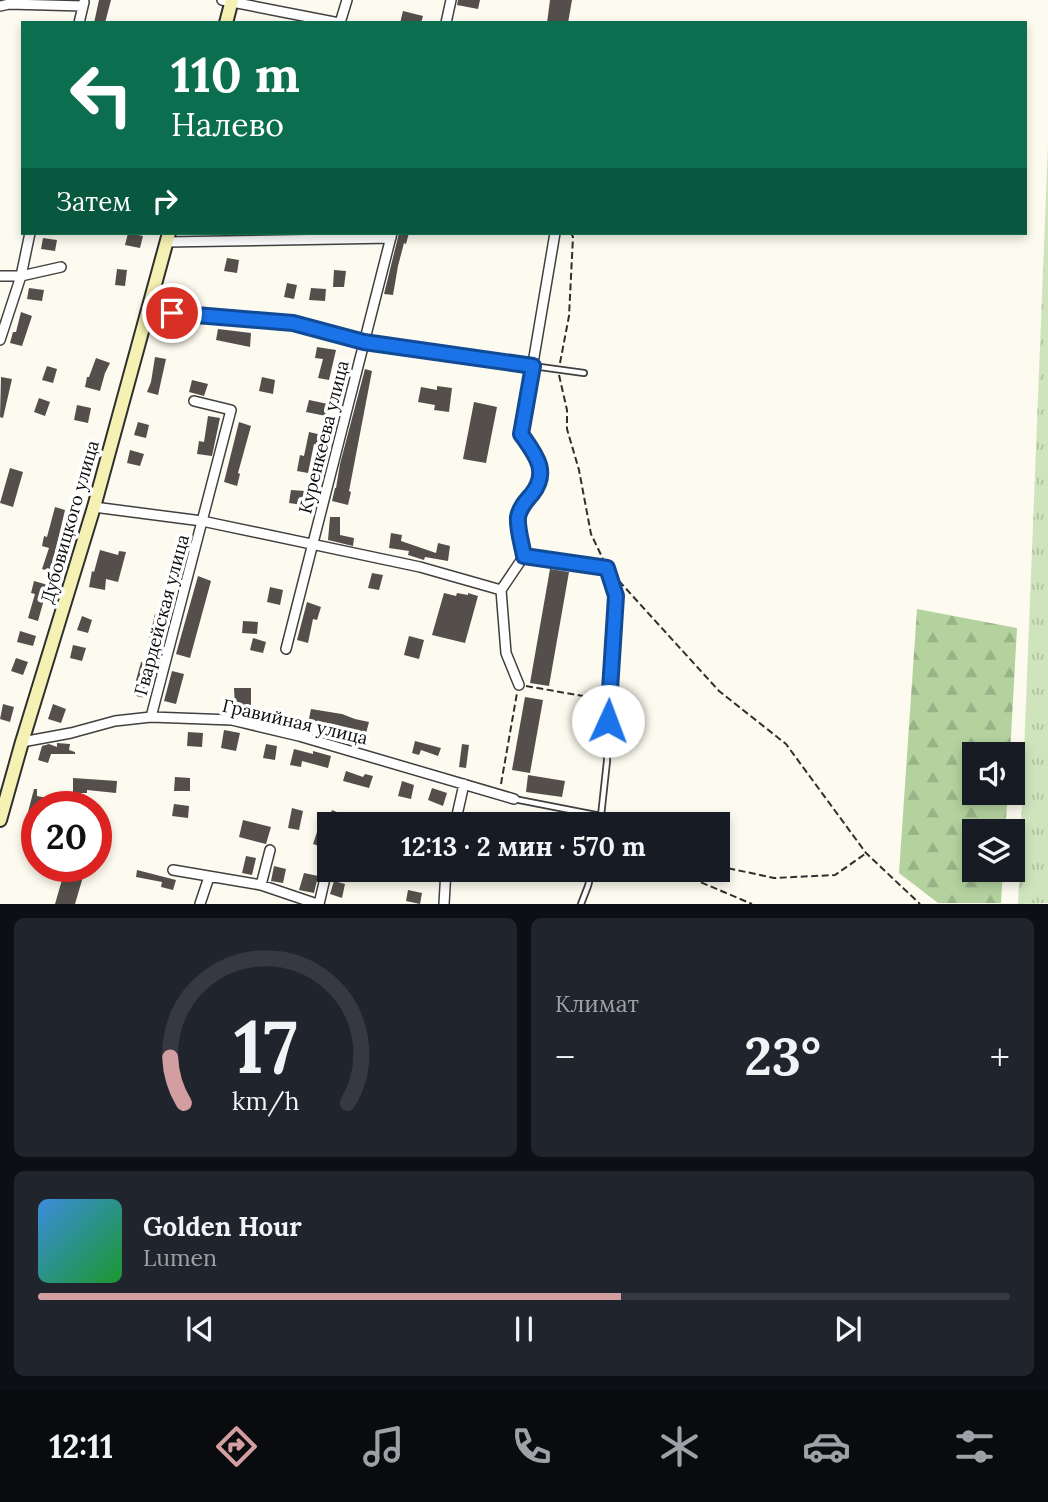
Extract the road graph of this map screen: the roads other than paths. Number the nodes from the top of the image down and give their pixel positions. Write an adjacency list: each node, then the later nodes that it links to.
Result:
1 (346, 0): 9 (street)
2 (451, 0): 10 (street)
3 (229, 1): 7 (street); 8 (street)
4 (6, 3): 5 (street)
5 (83, 3): 6 (street)
6 (79, 21)
7 (226, 21)
8 (330, 21)
9 (341, 21)
10 (446, 21)
11 (30, 235): 17 (street)
12 (391, 235): 14 (street); 20 (street, Куренкеева улица)
13 (555, 235): 21 (street)
14 (168, 237): 18 (street, Дубовицкого улица)
15 (61, 267): 17 (street)
16 (0, 276): 17 (street)
17 (21, 276): 19 (street)
18 (148, 310): 20 (street); 24 (street, Дубовицкого улица)
19 (0, 340)
20 (364, 342): 21 (street); 26 (street, Куренкеева улица)
21 (533, 366): 22 (lane); 27 (street)
22 (584, 373)
23 (194, 401): 25 (street, Гвардейская улица)
24 (94, 507): 25 (street, Гвардейская улица); 32 (street, Дубовицкого улица)
25 (202, 521): 26 (street, Гвардейская улица); 31 (street, Гвардейская улица)
26 (313, 544): 28 (street, Гвардейская улица); 29 (street, Куренкеева улица)
27 (524, 556): 28 (street); 37 (lane)
28 (501, 590): 30 (street)
29 (286, 649)
30 (519, 685)
31 (151, 717): 32 (street, Гравийная улица); 33 (street, Гравийная улица)
32 (22, 742): 38 (street, Дубовицкого улица)
33 (464, 784): 34 (street, Гравийная улица); 35 (street)
34 (514, 799): 36 (lane)
35 (458, 812)
36 (581, 812)
37 (601, 812)
38 (0, 820)
39 (270, 850): 45 (street)
40 (173, 870): 41 (street)
41 (209, 877): 45 (street); 46 (street)
42 (324, 882): 47 (street)
43 (445, 882): 48 (street)
44 (590, 882): 49 (lane)
45 (261, 885): 47 (street)
46 (200, 904)
47 (318, 904)
48 (444, 904)
49 (582, 904)

